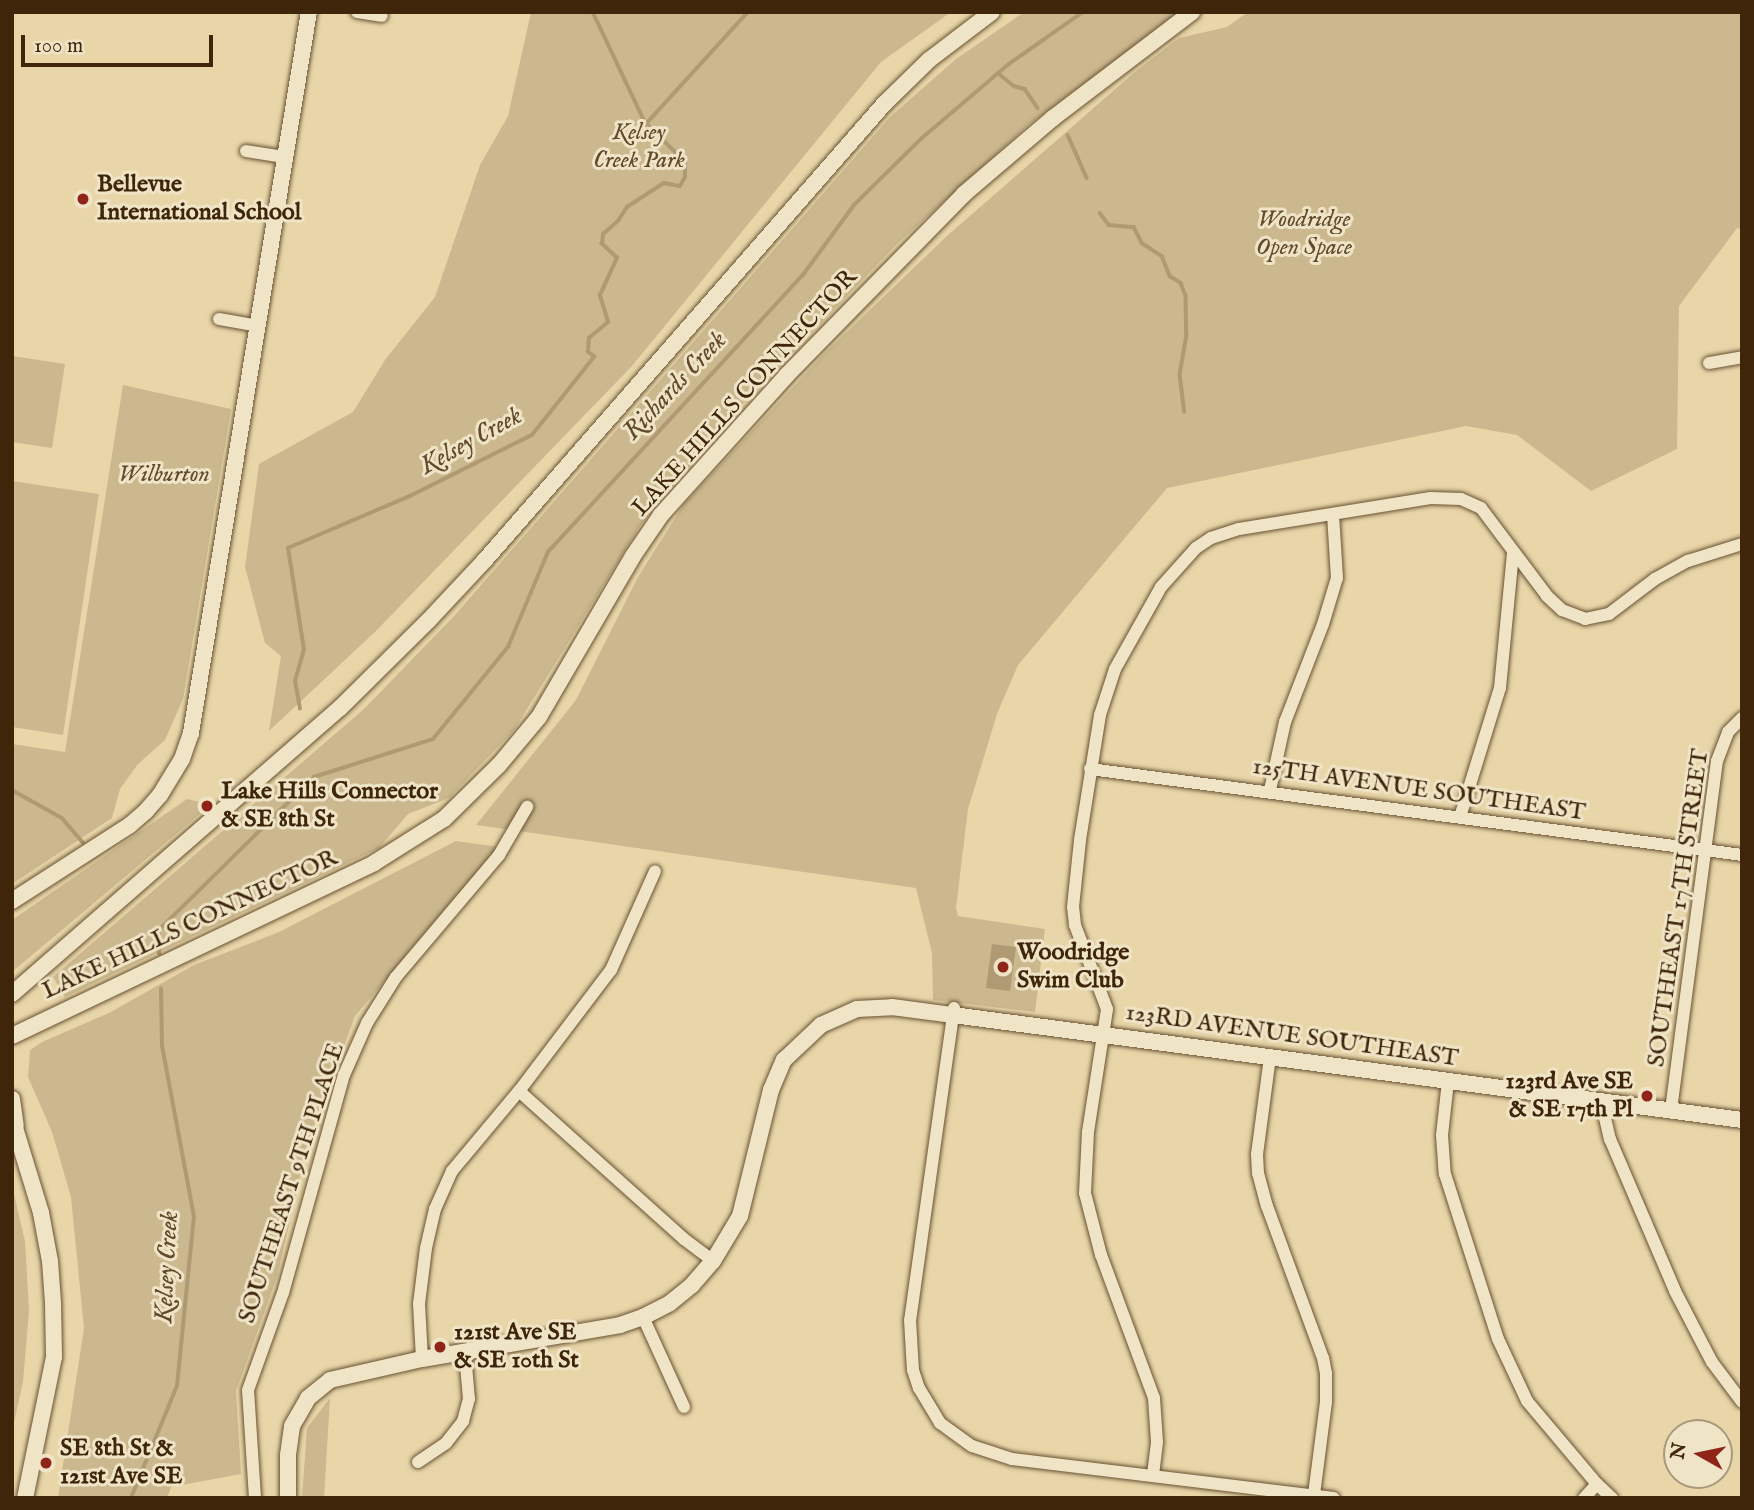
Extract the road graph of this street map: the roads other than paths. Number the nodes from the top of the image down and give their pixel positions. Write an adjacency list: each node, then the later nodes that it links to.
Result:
1 (309, 12): 9 (main road)
2 (357, 12): 6 (street)
3 (992, 12): 26 (main road, LAKE HILLS CONNECTOR)
4 (1192, 12): 7 (main road, LAKE HILLS CONNECTOR)
5 (1200, 12): 7 (main road)
6 (382, 16)
7 (1177, 24): 28 (main road, LAKE HILLS CONNECTOR)
8 (246, 151): 9 (street)
9 (285, 157): 11 (main road)
10 (219, 319): 11 (street)
11 (258, 326): 25 (main road)
12 (1742, 356): 13 (street)
13 (1709, 363)
14 (1333, 515): 16 (street); 18 (street); 19 (street)
15 (1742, 544): 16 (street)
16 (1513, 553): 21 (street)
17 (1742, 718): 22 (street, SOUTHEAST 17TH STREET)
18 (1090, 769): 19 (street, 125TH AVENUE SOUTHEAST); 29 (street)
19 (1270, 790): 21 (street, 125TH AVENUE SOUTHEAST)
20 (527, 807): 51 (street, SOUTHEAST 9TH PLACE)
21 (1461, 817): 22 (street, 125TH AVENUE SOUTHEAST)
22 (1705, 850): 23 (street, 125TH AVENUE SOUTHEAST); 36 (street, SOUTHEAST 17TH STREET)
23 (1742, 855)
24 (655, 871): 33 (street)
25 (12, 901)
26 (12, 994)
27 (954, 1011): 29 (main road, 123RD AVENUE SOUTHEAST); 40 (main road, 123RD AVENUE SOUTHEAST); 47 (street)
28 (18, 1032): 30 (main road)
29 (1104, 1034): 31 (main road, 123RD AVENUE SOUTHEAST); 47 (street)
30 (12, 1044)
31 (1270, 1057): 32 (main road, 123RD AVENUE SOUTHEAST); 49 (street)
32 (1448, 1081): 35 (main road, 123RD AVENUE SOUTHEAST); 48 (street)
33 (519, 1091): 40 (street); 43 (street)
34 (12, 1099): 39 (main road)
35 (1607, 1102): 36 (main road, 123RD AVENUE SOUTHEAST); 44 (street)
36 (1671, 1110): 38 (main road, 123RD AVENUE SOUTHEAST)
37 (12, 1118): 39 (main road)
38 (1742, 1120)
39 (15, 1132): 50 (main road)
40 (713, 1261): 41 (main road, 123RD AVENUE SOUTHEAST)
41 (643, 1317): 42 (main road, 123RD AVENUE SOUTHEAST); 45 (street)
42 (465, 1353): 43 (main road, 123RD AVENUE SOUTHEAST); 46 (street)
43 (422, 1359): 52 (main road, 123RD AVENUE SOUTHEAST)
44 (1742, 1402)
45 (684, 1407)
46 (418, 1462)
47 (1153, 1475): 49 (street)
48 (1597, 1484): 54 (street); 55 (street)
49 (1314, 1495): 53 (street)
50 (25, 1498)
51 (255, 1498)
52 (288, 1498)
53 (1334, 1498)
54 (1584, 1498)
55 (1612, 1498)

